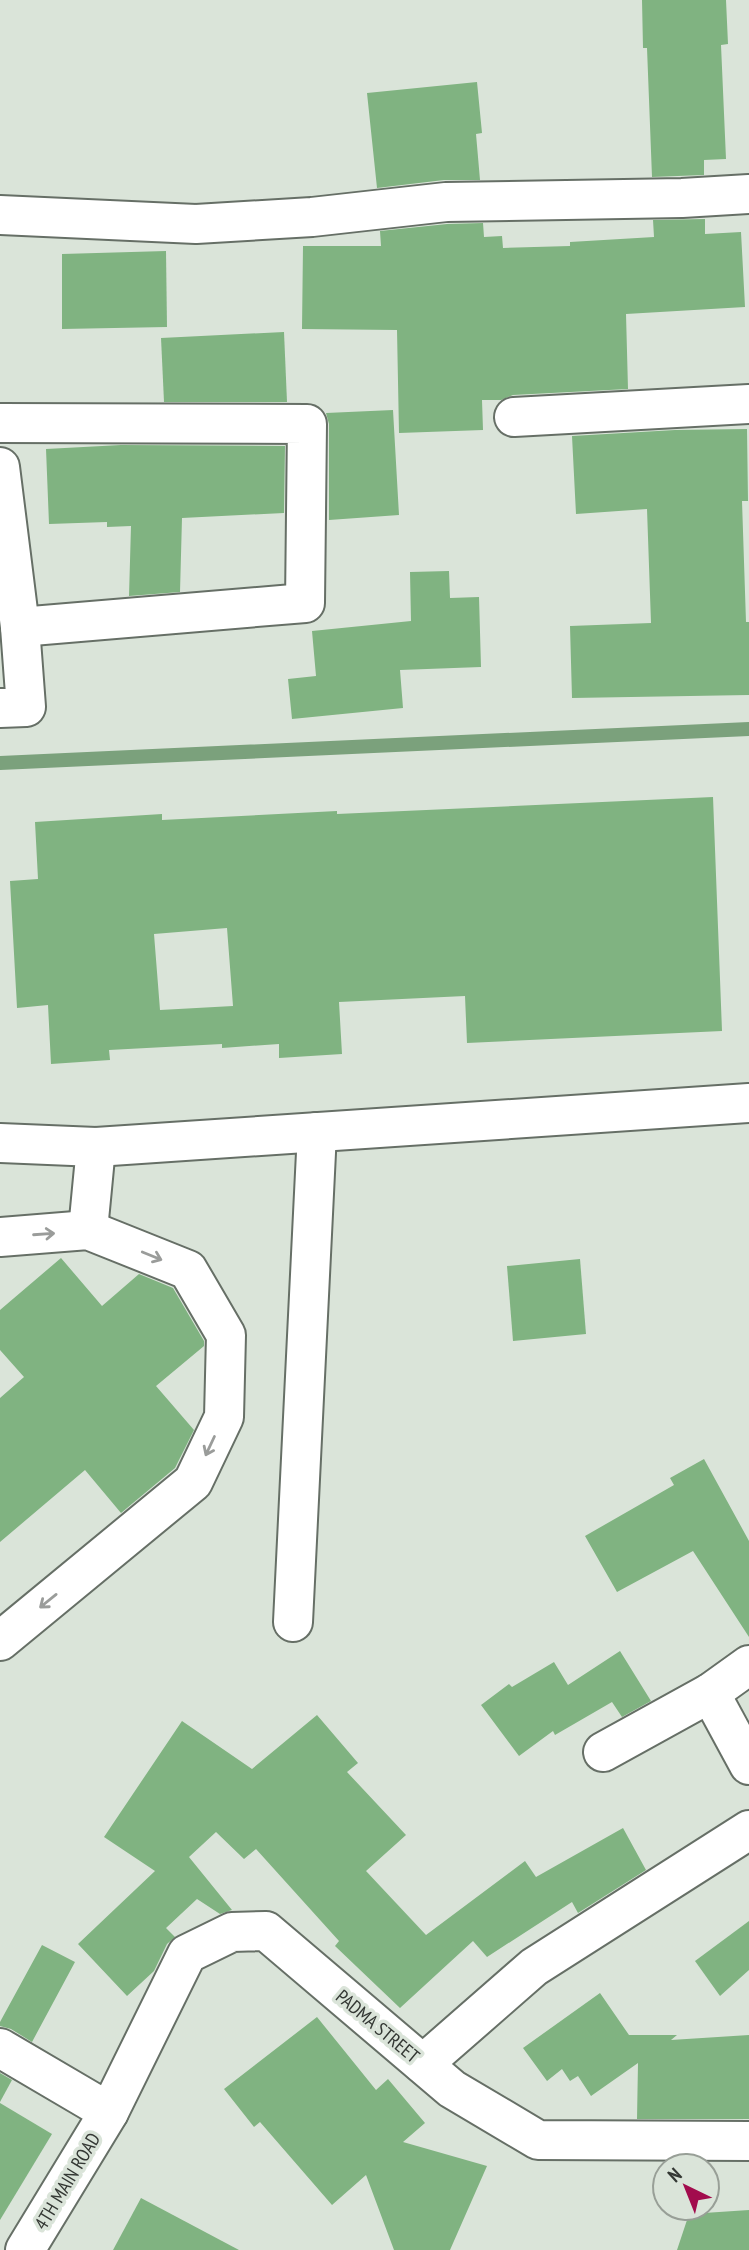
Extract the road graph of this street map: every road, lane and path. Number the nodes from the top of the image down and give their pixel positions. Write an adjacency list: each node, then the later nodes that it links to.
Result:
1 (749, 194): 2 (street)
2 (0, 215)
3 (749, 404): 4 (street)
4 (514, 417)
5 (0, 424): 7 (street)
6 (0, 467): 7 (street)
7 (20, 627): 8 (street)
8 (0, 708)
9 (749, 1103): 10 (street)
10 (317, 1132): 12 (street); 15 (street)
11 (0, 1143): 12 (street)
12 (96, 1147): 13 (street)
13 (88, 1230): 14 (street, one-way to 13); 16 (street, one-way to 16)
14 (0, 1237)
15 (292, 1622)
16 (0, 1641)
17 (749, 1665): 18 (street)
18 (710, 1693): 19 (street); 20 (street)
19 (603, 1752)
20 (749, 1765)
21 (749, 1830): 23 (street)
22 (0, 2048): 24 (street)
23 (423, 2064): 24 (street, PADMA STREET); 25 (street, PADMA STREET)
24 (109, 2112): 26 (street, 4TH MAIN ROAD)
25 (749, 2141)
26 (25, 2250)

